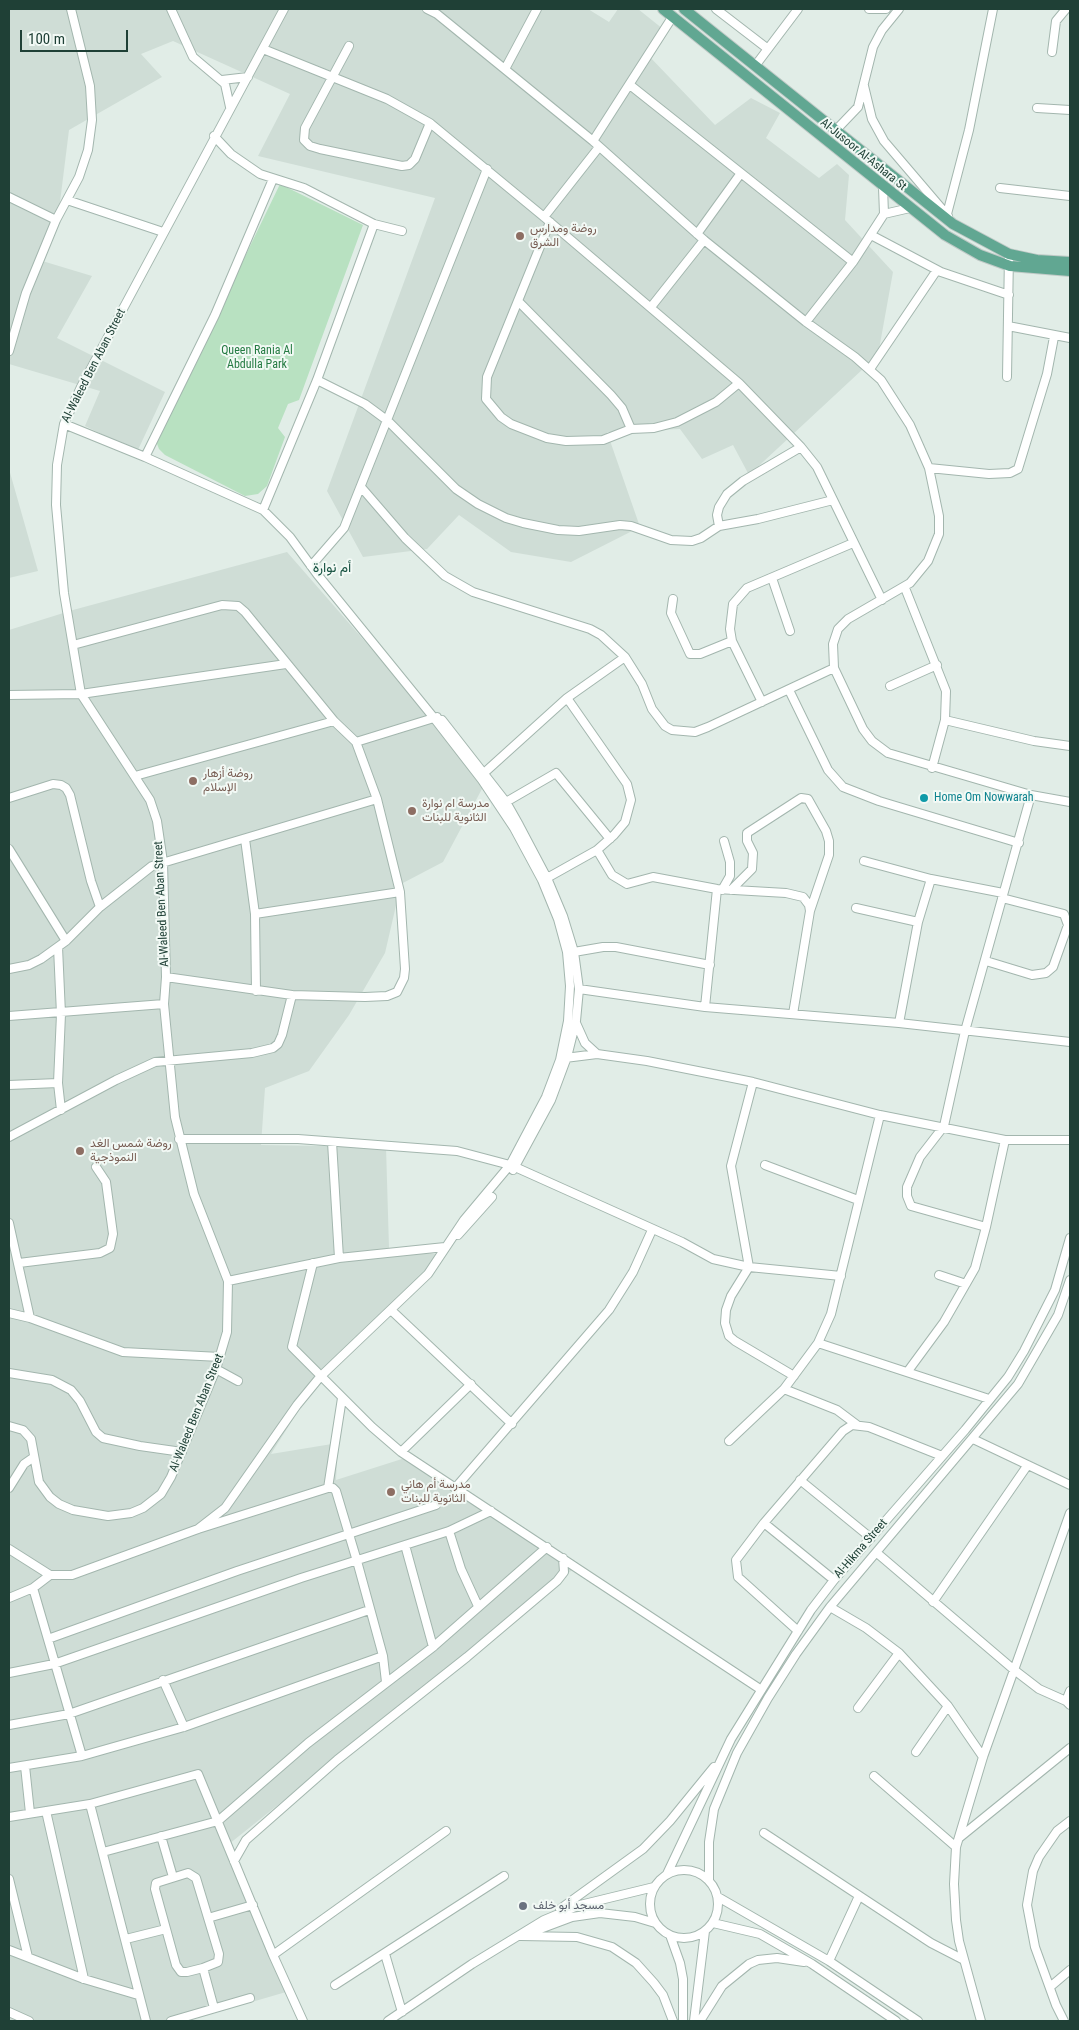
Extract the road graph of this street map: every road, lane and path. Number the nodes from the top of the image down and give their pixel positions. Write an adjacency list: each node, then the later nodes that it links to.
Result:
1 (71, 9): 41 (street)
2 (171, 9): 24 (street)
3 (284, 9): 17 (street, Al-Waleed Ben Aban Street)
4 (427, 9): 21 (street)
5 (537, 9): 21 (street)
6 (663, 9): 15 (main road, Al-Jusoor Al-Ashara St)
7 (684, 9): 20 (main road, Al-Jusoor Al-Ashara St)
8 (716, 9): 18 (street)
9 (798, 9): 18 (street)
10 (869, 9): 11 (street)
11 (886, 9)
12 (899, 9): 26 (street)
13 (993, 9): 44 (street)
14 (1066, 9): 19 (street)
15 (673, 16): 25 (street); 37 (main road, Al-Jusoor Al-Ashara St)
16 (349, 46): 23 (street)
17 (263, 49): 22 (street, Al-Waleed Ben Aban Street); 23 (street)
18 (768, 49): 20 (street)
19 (1052, 52)
20 (754, 66): 31 (main road, Al-Jusoor Al-Ashara St)
21 (505, 69): 33 (street)
22 (248, 77): 24 (street); 27 (street, Al-Waleed Ben Aban Street)
23 (333, 77): 30 (street); 30 (street)
24 (222, 80): 27 (street)
25 (630, 85): 33 (street); 35 (street)
26 (864, 86): 31 (street); 44 (street)
27 (230, 107): 32 (street, Al-Waleed Ben Aban Street)
28 (1037, 108): 29 (street)
29 (1070, 110)
30 (430, 123): 34 (street)
31 (836, 130): 48 (main road, Al-Jusoor Al-Ashara St)
32 (214, 136): 36 (street); 50 (street, Al-Waleed Ben Aban Street)
33 (596, 144): 45 (street); 51 (street)
34 (487, 169): 45 (street); 72 (street)
35 (741, 173): 51 (street); 55 (street)
36 (274, 179): 47 (street); 76 (street)
37 (883, 187): 42 (main road, Al-Jusoor Al-Ashara St); 43 (street)
38 (1000, 188): 39 (street)
39 (1070, 196)
40 (9, 197): 46 (street)
41 (67, 200): 46 (street); 50 (street)
42 (910, 208): 43 (street); 57 (main road, Al-Jusoor Al-Ashara St)
43 (884, 214): 52 (street)
44 (947, 214): 48 (street)
45 (547, 219): 61 (street); 62 (street)
46 (56, 220): 67 (street)
47 (374, 224): 49 (street); 70 (street)
48 (953, 224): 54 (main road, Al-Jusoor Al-Ashara St)
49 (402, 231)
50 (163, 232): 73 (street, Al-Waleed Ben Aban Street)
51 (698, 234): 53 (street)
52 (871, 235): 55 (street); 58 (street)
53 (704, 240): 62 (street); 63 (street)
54 (1009, 254): 56 (main road, Al-Jusoor Al-Ashara St); 57 (street)
55 (852, 262): 63 (street)
56 (1070, 262)
57 (1010, 266): 59 (main road, Al-Jusoor Al-Ashara St); 60 (street)
58 (937, 270): 60 (street); 68 (street)
59 (1070, 271)
60 (1009, 295): 64 (street)
61 (519, 302): 74 (street); 74 (street)
62 (651, 307): 71 (street)
63 (806, 322): 68 (street)
64 (1008, 326): 65 (street); 69 (street)
65 (1054, 337): 66 (street); 77 (street)
66 (1070, 338)
67 (9, 350)
68 (870, 369): 77 (street)
69 (1007, 377)
70 (317, 380): 72 (street); 80 (street)
71 (738, 383): 74 (street); 75 (street)
72 (388, 421): 78 (street); 81 (street)
73 (64, 424): 76 (street); 90 (street, Al-Waleed Ben Aban Street)
74 (631, 428)
75 (801, 447): 79 (street); 81 (street)
76 (145, 456): 80 (street)
77 (929, 468): 85 (street)
78 (361, 487): 83 (street); 91 (street)
79 (833, 500): 81 (street); 82 (street)
80 (263, 510): 83 (street)
81 (719, 526)
82 (853, 543): 84 (street); 87 (street)
83 (311, 566): 101 (street)
84 (772, 578): 88 (street); 89 (street)
85 (905, 588): 87 (street); 93 (street)
86 (674, 599): 89 (street)
87 (882, 600): 94 (street)
88 (790, 631)
89 (732, 640): 100 (street)
90 (73, 645): 92 (street); 97 (street, Al-Waleed Ben Aban Street)
91 (625, 657): 99 (street); 100 (street)
92 (286, 664): 97 (street); 103 (street)
93 (937, 665): 95 (street); 102 (street)
94 (834, 668): 96 (street); 106 (street)
95 (890, 686)
96 (789, 690): 100 (street); 117 (street)
97 (80, 694): 98 (street); 108 (street, Al-Waleed Ben Aban Street)
98 (9, 695)
99 (567, 698): 107 (street); 115 (street)
100 (762, 702)
101 (437, 717): 104 (street); 107 (street); 153 (street)
102 (945, 720): 105 (street); 106 (street)
103 (334, 721): 104 (street); 108 (street)
104 (356, 742): 111 (street)
105 (1070, 746)
106 (932, 768): 109 (street)
107 (484, 773): 112 (street)
108 (135, 776): 121 (street, Al-Waleed Ben Aban Street)
109 (1031, 795): 113 (street); 117 (street)
110 (9, 798): 128 (street)
111 (377, 799): 114 (street); 126 (street)
112 (506, 802): 115 (street); 122 (street)
113 (1070, 802)
114 (245, 839): 121 (street); 131 (street)
115 (610, 839): 119 (street)
116 (724, 841): 124 (street)
117 (1019, 843): 127 (street)
118 (9, 849): 133 (street)
119 (597, 850): 122 (street); 124 (street)
120 (864, 861): 123 (street)
121 (163, 862): 128 (street); 139 (street, Al-Waleed Ben Aban Street)
122 (547, 878): 135 (street)
123 (930, 879): 127 (street); 132 (street)
124 (719, 890): 125 (street); 137 (street)
125 (731, 890): 130 (street); 130 (street)
126 (400, 892): 131 (street); 142 (street)
127 (1002, 895): 136 (street); 136 (street)
128 (100, 907): 133 (street)
129 (856, 908): 132 (street)
130 (810, 911): 146 (street)
131 (255, 914): 141 (street)
132 (918, 922): 149 (street)
133 (66, 942): 134 (street)
134 (58, 947): 138 (street); 145 (street)
135 (574, 952): 137 (street); 140 (street)
136 (986, 962): 150 (street)
137 (710, 965): 144 (street)
138 (9, 969)
139 (166, 977): 141 (street); 143 (street, Al-Waleed Ben Aban Street)
140 (578, 989): 144 (street); 148 (street)
141 (256, 991): 142 (street)
142 (292, 995): 154 (street)
143 (164, 1004): 145 (street); 154 (street, Al-Waleed Ben Aban Street)
144 (704, 1007): 146 (street)
145 (61, 1014): 147 (street); 156 (street)
146 (793, 1014): 149 (street)
147 (9, 1016)
148 (576, 1021): 152 (street); 153 (street)
149 (899, 1023): 150 (street)
150 (965, 1031): 151 (street); 160 (street)
151 (1070, 1042)
152 (597, 1054): 153 (street); 155 (street)
153 (563, 1058): 167 (street)
154 (171, 1060): 158 (street); 162 (street, Al-Waleed Ben Aban Street)
155 (753, 1082): 159 (street); 178 (street)
156 (58, 1083): 157 (street); 158 (street)
157 (9, 1085)
158 (61, 1110): 161 (street)
159 (880, 1115): 160 (street); 169 (street)
160 (944, 1126): 163 (street); 171 (street)
161 (9, 1137)
162 (179, 1139): 165 (street); 181 (street, Al-Waleed Ben Aban Street)
163 (1005, 1140): 164 (street); 171 (street)
164 (1070, 1140)
165 (332, 1142): 167 (street); 175 (street)
166 (765, 1165): 169 (street)
167 (512, 1166): 172 (street); 174 (street)
168 (96, 1167): 176 (street)
169 (858, 1200): 180 (street)
170 (9, 1223): 176 (street)
171 (986, 1227): 183 (street)
172 (652, 1230): 178 (street); 199 (street)
173 (1070, 1238): 198 (street, Al-Hikma Street)
174 (447, 1245): 175 (street); 184 (street)
175 (339, 1258): 177 (street)
176 (18, 1263): 186 (street)
177 (313, 1263): 181 (street); 193 (street)
178 (749, 1267): 180 (street); 192 (street)
179 (939, 1274): 183 (street)
180 (841, 1276): 187 (street)
181 (228, 1280): 188 (street, Al-Waleed Ben Aban Street)
182 (1070, 1280): 202 (street, Al-Hikma Street)
183 (966, 1284): 190 (street)
184 (392, 1310): 193 (street); 195 (street)
185 (9, 1314): 186 (street)
186 (30, 1318): 188 (street)
187 (818, 1343): 190 (street); 192 (street)
188 (220, 1357): 189 (street, Al-Waleed Ben Aban Street)
189 (216, 1369): 194 (street); 204 (street, Al-Waleed Ben Aban Street)
190 (908, 1372): 198 (street)
191 (9, 1373): 204 (street)
192 (794, 1376): 196 (street)
193 (320, 1377): 197 (street); 218 (street)
194 (238, 1381)
195 (471, 1384): 199 (street); 205 (street)
196 (784, 1389): 200 (street); 203 (street)
197 (342, 1398): 205 (street); 213 (street)
198 (989, 1399): 206 (street, Al-Hikma Street)
199 (512, 1424): 211 (street)
200 (857, 1425): 206 (street); 209 (street)
201 (9, 1426): 207 (street, Al-Waleed Ben Aban Street)
202 (973, 1439): 208 (street); 225 (street, Al-Hikma Street)
203 (729, 1441)
204 (182, 1452): 207 (street, Al-Waleed Ben Aban Street)
205 (401, 1452): 211 (street)
206 (942, 1456): 221 (street, Al-Hikma Street)
207 (34, 1457): 212 (street)
208 (1027, 1466): 210 (street); 232 (street)
209 (800, 1480): 217 (street); 221 (street)
210 (1070, 1484)
211 (456, 1487): 215 (street)
212 (9, 1488)
213 (328, 1488): 218 (street); 220 (street)
214 (436, 1505): 220 (street)
215 (491, 1511): 219 (street); 223 (street)
216 (1070, 1513): 242 (street)
217 (764, 1523): 229 (street); 236 (street)
218 (198, 1529): 228 (street)
219 (449, 1531): 222 (street); 233 (street)
220 (349, 1534): 227 (street); 237 (street)
221 (870, 1538): 229 (street, Al-Hikma Street)
222 (405, 1545): 227 (street); 238 (street)
223 (547, 1547): 226 (street); 233 (street)
224 (9, 1549): 228 (street)
225 (877, 1553): 232 (street); 234 (street, Al-Hikma Street)
226 (563, 1558): 246 (street); 274 (street)
227 (357, 1561): 235 (street); 241 (street)
228 (50, 1575): 230 (street)
229 (834, 1580): 236 (street, Al-Hikma Street)
230 (33, 1588): 231 (street); 237 (street)
231 (9, 1598)
232 (933, 1602): 242 (street)
233 (478, 1606): 238 (street)
234 (830, 1607): 239 (street); 279 (street, Al-Hikma Street)
235 (369, 1610): 240 (street); 244 (street)
236 (798, 1631): 246 (street, Al-Hikma Street)
237 (48, 1639): 241 (street)
238 (433, 1647): 245 (street)
239 (899, 1653): 249 (street); 250 (street)
240 (383, 1656): 245 (street); 253 (street)
241 (54, 1664): 243 (street); 251 (street)
242 (1013, 1670): 248 (street); 258 (street)
243 (9, 1673)
244 (163, 1680): 251 (street); 253 (street)
245 (386, 1682): 266 (street)
246 (760, 1689): 256 (street, Al-Hikma Street)
247 (1070, 1691): 248 (street)
248 (1068, 1703)
249 (948, 1706): 255 (street); 258 (street)
250 (858, 1708)
251 (69, 1714): 252 (street); 257 (street)
252 (9, 1725)
253 (184, 1727): 257 (street)
254 (1070, 1748): 271 (street)
255 (916, 1752)
256 (722, 1755): 275 (street, Al-Hikma Street); 285 (street)
257 (82, 1756): 259 (street)
258 (983, 1757): 271 (street)
259 (25, 1766): 260 (street); 264 (street)
260 (9, 1768)
261 (874, 1776): 272 (street)
262 (90, 1804): 263 (street); 266 (street); 273 (street)
263 (46, 1811): 264 (street); 303 (street)
264 (30, 1813): 265 (street)
265 (9, 1817)
266 (218, 1821): 270 (street); 274 (street)
267 (1070, 1821): 305 (street)
268 (446, 1831): 296 (street)
269 (764, 1834): 281 (street)
270 (161, 1836): 273 (street); 277 (street)
271 (959, 1838): 272 (street)
272 (956, 1848): 298 (street)
273 (103, 1852): 292 (street)
274 (234, 1861): 283 (street)
275 (668, 1874): 279 (street); 280 (street)
276 (504, 1876): 295 (street)
277 (173, 1877): 284 (street); 288 (street)
278 (9, 1879): 297 (street)
279 (709, 1880): 282 (street)
280 (654, 1887): 285 (street); 287 (street)
281 (859, 1896): 298 (street); 299 (street)
282 (718, 1897): 286 (street); 299 (street)
283 (252, 1905): 284 (street); 296 (street)
284 (208, 1918): 301 (street)
285 (544, 1920): 293 (street)
286 (713, 1923): 289 (street); 300 (street)
287 (655, 1924): 290 (street); 291 (street)
288 (166, 1929): 292 (street); 301 (street)
289 (705, 1931): 290 (street); 319 (street)
290 (670, 1935): 318 (street)
291 (521, 1936): 293 (street); 317 (street)
292 (126, 1939): 306 (street)
293 (509, 1940): 310 (street)
294 (9, 1950): 297 (street)
295 (384, 1954): 304 (street); 310 (street)
296 (272, 1955): 315 (street)
297 (28, 1957): 303 (street)
298 (964, 1960): 324 (street)
299 (829, 1961): 323 (street)
300 (812, 1964): 311 (street); 320 (street)
301 (203, 1968): 308 (street)
302 (1070, 1970): 305 (street)
303 (84, 1979): 306 (street)
304 (335, 1986)
305 (1050, 1987): 325 (street)
306 (138, 1995): 313 (street)
307 (250, 1998): 308 (street)
308 (214, 2008): 314 (street)
309 (9, 2012): 312 (street)
310 (402, 2012): 316 (street)
311 (884, 2013): 321 (street); 322 (street)
312 (28, 2021)
313 (146, 2021)
314 (171, 2021)
315 (303, 2021)
316 (388, 2021)
317 (673, 2021)
318 (683, 2021)
319 (694, 2021)
320 (700, 2021)
321 (878, 2021)
322 (896, 2021)
323 (918, 2021)
324 (981, 2021)
325 (1064, 2021)

